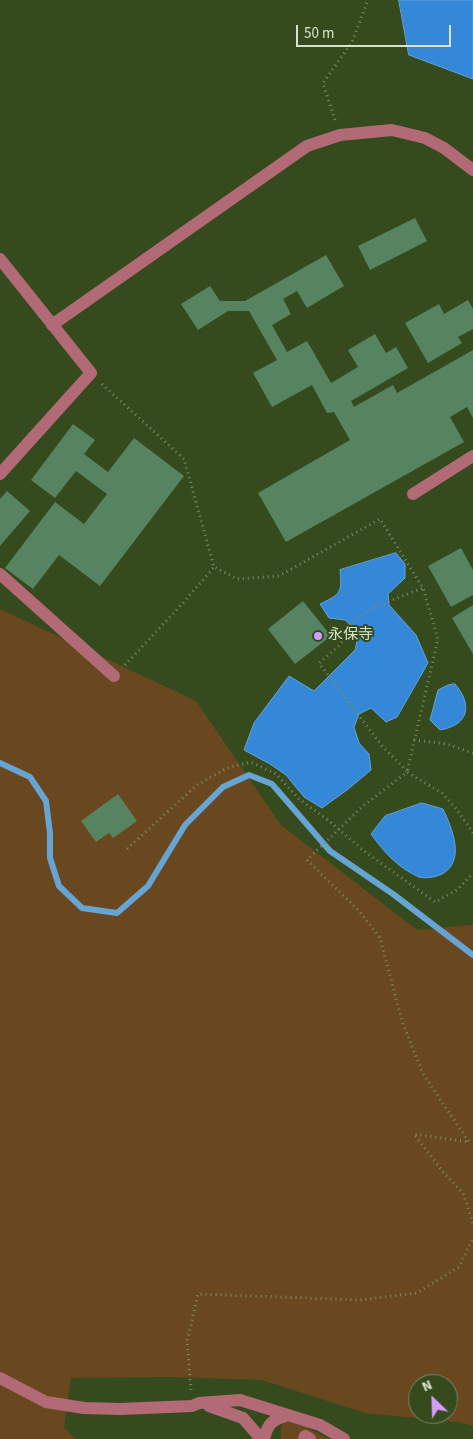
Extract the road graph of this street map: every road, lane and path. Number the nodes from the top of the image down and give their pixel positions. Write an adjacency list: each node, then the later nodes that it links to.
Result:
1 (368, 0): 2 (path)
2 (340, 135): 3 (street); 5 (street)
3 (473, 170)
4 (0, 258): 5 (street)
5 (52, 324): 6 (street)
6 (90, 373): 8 (street); 10 (path)
7 (473, 456): 9 (street)
8 (0, 474)
9 (413, 494)
10 (214, 566): 12 (path); 13 (path)
11 (0, 574): 13 (street)
12 (423, 588): 14 (path); 16 (path)
13 (114, 676)
14 (414, 740): 15 (path); 16 (path)
15 (473, 752)
16 (407, 772): 17 (path); 18 (path)
17 (340, 830): 19 (path); 20 (path); 21 (path)
18 (473, 833)
19 (127, 849)
20 (473, 873)
21 (473, 1224)
22 (473, 1238): 24 (path)
23 (0, 1378): 24 (street)
24 (195, 1405): 25 (street); 27 (street)
25 (288, 1414): 26 (street); 27 (street)
26 (330, 1436): 30 (street)
27 (263, 1439)
28 (304, 1439): 29 (street)
29 (310, 1439)
30 (344, 1439)

